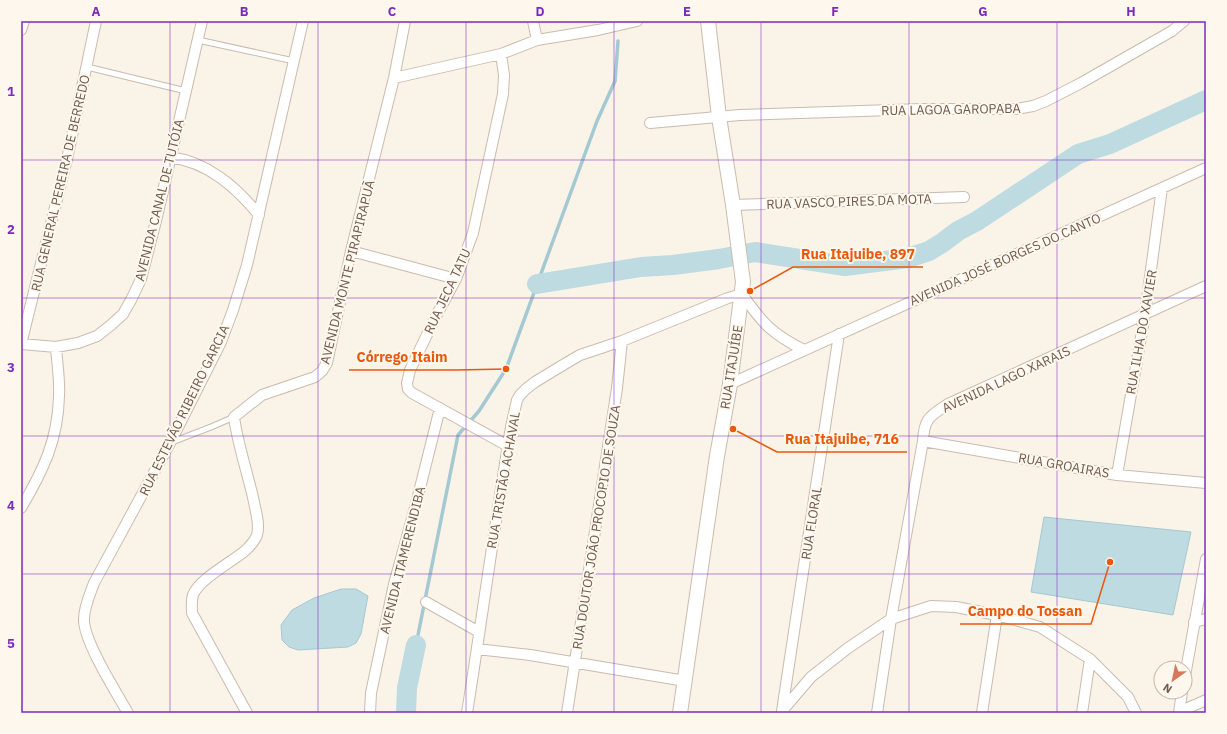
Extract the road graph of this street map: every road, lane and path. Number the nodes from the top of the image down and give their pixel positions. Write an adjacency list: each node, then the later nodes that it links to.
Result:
1 (24, 21): 11 (street)
2 (96, 21): 16 (street, RUA GENERAL PEREIRA DE BERREDO)
3 (202, 21): 12 (street, AVENIDA CANAL DE TUTÓIA)
4 (303, 21): 15 (street, RUA ESTEVÃO RIBEIRO GARCIA)
5 (405, 21): 17 (street, AVENIDA MONTE PIRAPIRAPUÃ)
6 (533, 21): 13 (street)
7 (637, 21): 10 (street)
8 (708, 21): 19 (main road, RUA ITAJUÍBE)
9 (1184, 21): 19 (street, RUA LAGOA GAROPABA)
10 (623, 23): 13 (street)
11 (21, 30)
12 (198, 40): 15 (lane); 18 (street, AVENIDA CANAL DE TUTÓIA)
13 (537, 40): 14 (street)
14 (501, 54): 17 (street); 28 (street, RUA JECA TATU)
15 (294, 61): 26 (street, RUA ESTEVÃO RIBEIRO GARCIA)
16 (87, 67): 18 (lane); 34 (street, RUA GENERAL PEREIRA DE BERREDO)
17 (394, 78): 27 (street, AVENIDA MONTE PIRAPIRAPUÃ)
18 (186, 91): 21 (street, AVENIDA CANAL DE TUTÓIA)
19 (718, 117): 20 (street, RUA LAGOA GAROPABA); 25 (main road, RUA ITAJUÍBE)
20 (650, 123)
21 (170, 157): 26 (street); 35 (street, AVENIDA CANAL DE TUTÓIA)
22 (1206, 168): 23 (street, AVENIDA JOSÉ BORGES DO CANTO)
23 (1162, 188): 31 (street, RUA ILHA DO XAVIER); 32 (street, AVENIDA JOSÉ BORGES DO CANTO)
24 (964, 197): 25 (street, RUA VASCO PIRES DA MOTA)
25 (733, 205): 30 (main road, RUA ITAJUÍBE)
26 (259, 215): 41 (street, RUA ESTEVÃO RIBEIRO GARCIA)
27 (351, 251): 28 (street); 39 (street, AVENIDA MONTE PIRAPIRAPUÃ)
28 (456, 280): 38 (street, RUA JECA TATU)
29 (1206, 286): 31 (street, AVENIDA LAGO XARAIS)
30 (742, 294): 33 (street, RUA TRISTÃO ACHAVAL); 36 (street); 37 (main road, RUA ITAJUÍBE)
31 (1145, 314): 40 (street, AVENIDA LAGO XARAIS); 43 (street, RUA ILHA DO XAVIER)
32 (840, 334): 36 (street, AVENIDA JOSÉ BORGES DO CANTO); 60 (street, RUA FLORAL)
33 (622, 341): 42 (street, RUA TRISTÃO ACHAVAL); 56 (street, RUA DOUTOR JOÃO PROCOPIO DE SOUZA)
34 (21, 344): 35 (street, AVENIDA CANAL DE TUTÓIA)
35 (56, 347): 45 (street)
36 (804, 350): 37 (street, AVENIDA JOSÉ BORGES DO CANTO)
37 (730, 384): 57 (main road, RUA ITAJUÍBE)
38 (440, 408): 42 (street, RUA JECA TATU); 63 (street, AVENIDA ITAMERENDIBA)
39 (234, 417): 41 (lane); 62 (street)
40 (923, 441): 43 (street, RUA GROAIRAS); 49 (street, AVENIDA LAGO XARAIS)
41 (170, 443): 61 (street, RUA ESTEVÃO RIBEIRO GARCIA)
42 (508, 446): 52 (street, RUA TRISTÃO ACHAVAL)
43 (1117, 474): 44 (street, RUA GROAIRAS)
44 (1206, 483)
45 (21, 508)
46 (1206, 559): 51 (street)
47 (426, 602): 52 (street)
48 (997, 615): 49 (street); 54 (street); 68 (street)
49 (891, 619): 60 (street); 67 (street, AVENIDA LAGO XARAIS)
50 (1206, 619): 51 (street)
51 (1194, 622): 55 (street)
52 (479, 632): 53 (street, RUA TRISTÃO ACHAVAL)
53 (477, 649): 56 (street); 64 (street, RUA TRISTÃO ACHAVAL)
54 (1090, 659): 69 (street); 70 (street)
55 (1188, 660)
56 (575, 662): 57 (street); 65 (street, RUA DOUTOR JOÃO PROCOPIO DE SOUZA)
57 (685, 681): 66 (main road, RUA ITAJUÍBE)
58 (1181, 700): 71 (street)
59 (1206, 700): 71 (street)
60 (782, 712)
61 (128, 713)
62 (247, 713)
63 (370, 713)
64 (467, 713)
65 (567, 713)
66 (680, 713)
67 (877, 713)
68 (982, 713)
69 (1082, 713)
70 (1136, 713)
71 (1179, 713)

